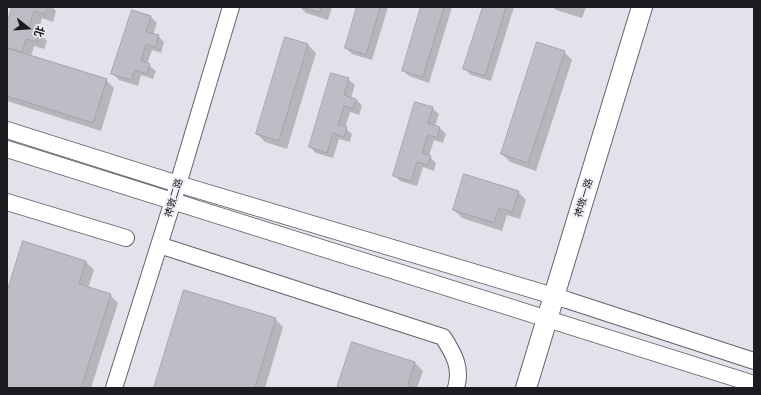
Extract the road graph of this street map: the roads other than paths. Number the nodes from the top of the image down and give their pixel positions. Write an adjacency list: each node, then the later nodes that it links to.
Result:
1 (231, 7): 6 (street, 神敦二路)
2 (642, 7): 11 (main road, 神墩一路)
3 (656, 7): 11 (main road, 神墩一路)
4 (7, 130): 6 (street)
5 (7, 149): 7 (street)
6 (178, 184): 7 (street, 神敦二路); 11 (street)
7 (173, 201): 10 (street, 神敦二路); 12 (street)
8 (7, 202): 9 (street)
9 (126, 238)
10 (159, 245): 15 (street, 神敦二路); 16 (street)
11 (561, 298): 12 (main road, 神墩一路); 13 (street)
12 (554, 321): 14 (street); 17 (main road, 神墩一路); 18 (main road, 神墩一路)
13 (754, 361)
14 (754, 384)
15 (114, 388)
16 (456, 388)
17 (526, 388)
18 (541, 388)

